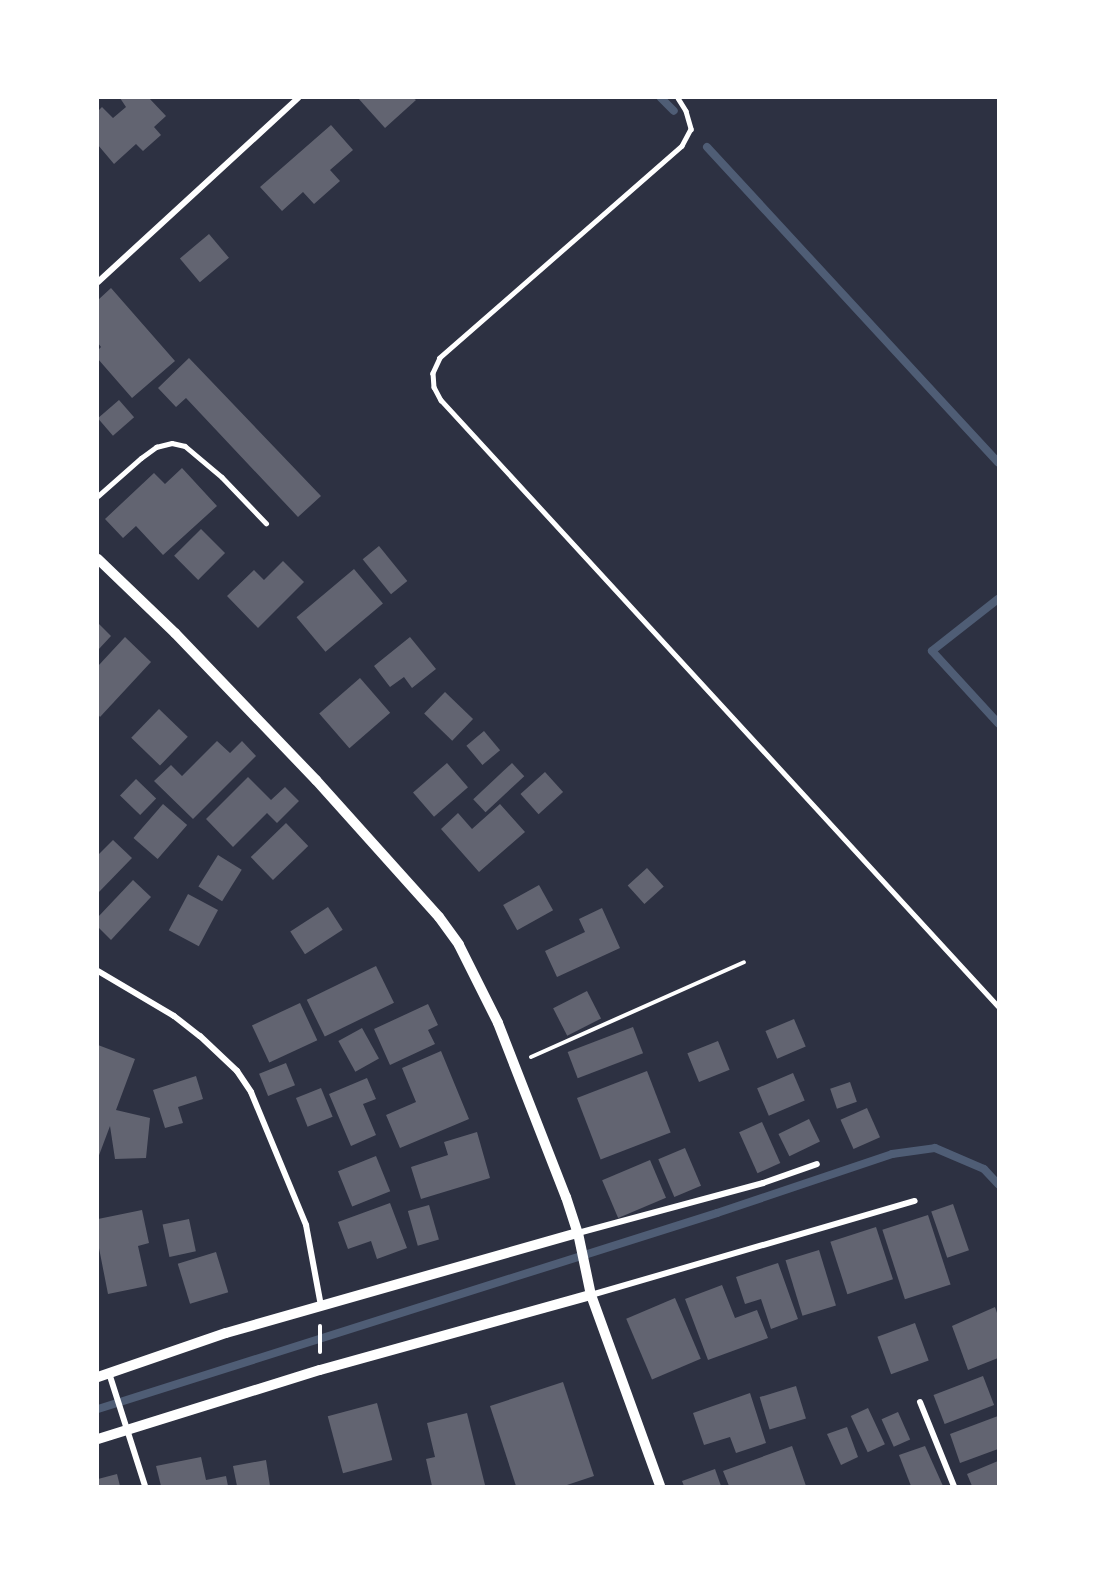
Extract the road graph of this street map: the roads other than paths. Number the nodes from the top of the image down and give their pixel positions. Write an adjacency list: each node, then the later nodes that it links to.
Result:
1 (298, 98): 3 (street)
2 (678, 98): 8 (lane)
3 (98, 282)
4 (98, 496): 5 (lane)
5 (266, 524)
6 (98, 559): 11 (street)
7 (98, 971): 13 (street)
8 (999, 1006)
9 (817, 1164): 11 (street)
10 (915, 1201): 12 (street)
11 (578, 1233): 12 (street); 13 (street)
12 (591, 1295): 17 (street); 20 (street)
13 (321, 1306): 14 (street)
14 (109, 1373): 15 (street); 17 (street)
15 (98, 1377)
16 (920, 1402): 21 (street)
17 (128, 1429): 18 (street); 19 (street)
18 (98, 1439)
19 (145, 1486)
20 (660, 1486)
21 (954, 1486)

